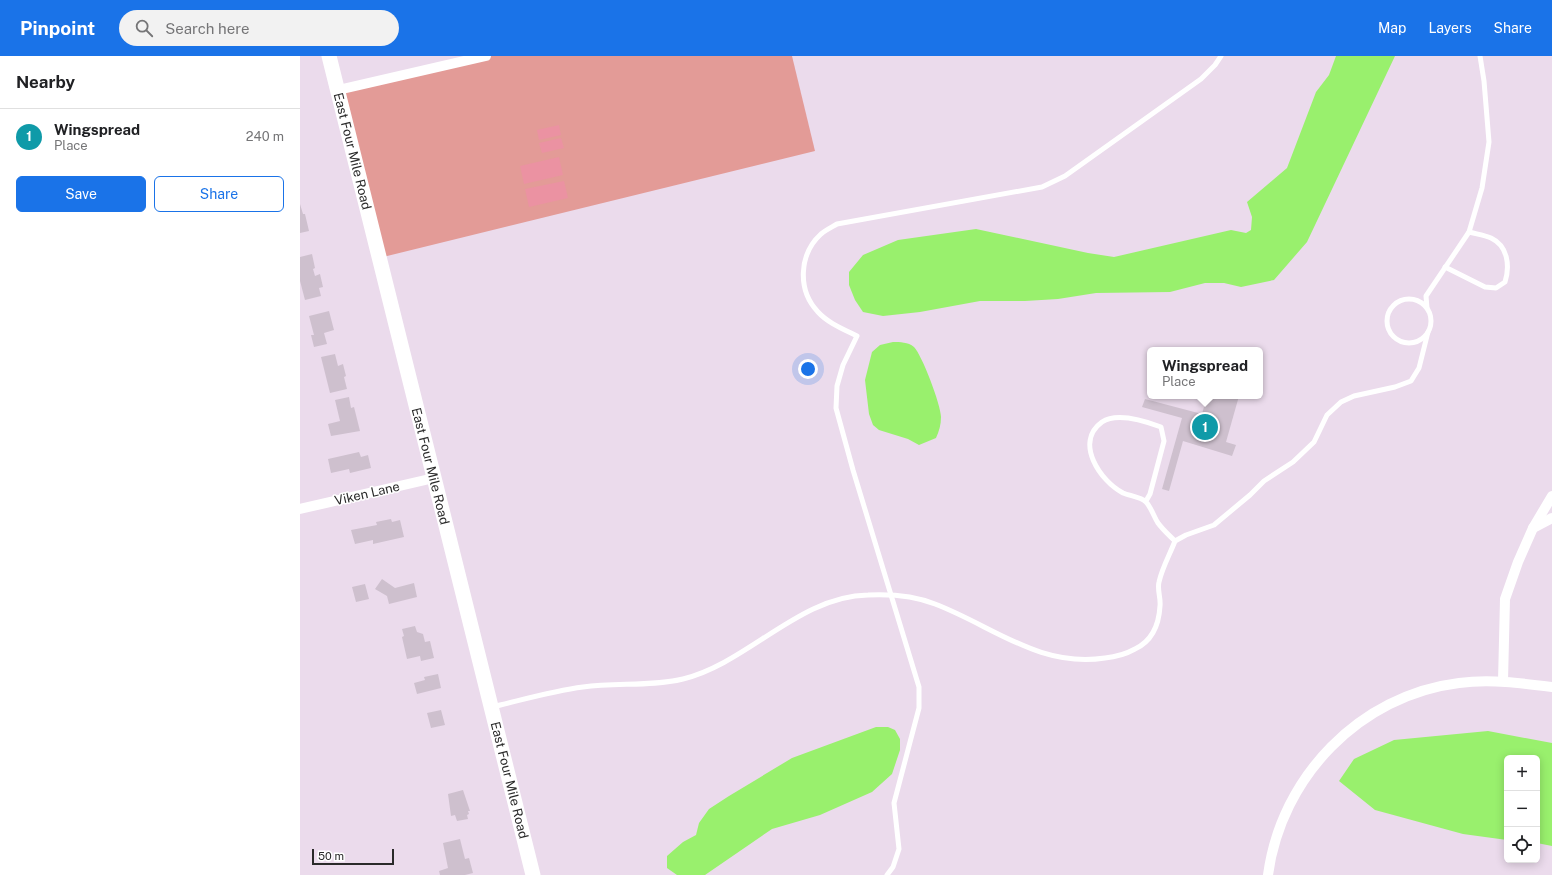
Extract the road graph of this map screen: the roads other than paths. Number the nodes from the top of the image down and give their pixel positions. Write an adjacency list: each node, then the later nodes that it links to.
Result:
1 (329, 56): 5 (street, East Four Mile Road)
2 (486, 56): 5 (street)
3 (1221, 56): 17 (lane)
4 (1480, 56): 6 (lane)
5 (338, 90): 10 (street, East Four Mile Road)
6 (1469, 232): 7 (lane); 7 (lane)
7 (1445, 267): 8 (lane)
8 (1427, 308): 9 (lane); 9 (lane)
9 (1428, 332): 16 (lane)
10 (434, 478): 13 (street, Viken Lane); 20 (street, East Four Mile Road)
11 (1552, 496): 15 (street)
12 (1146, 501): 12 (lane); 16 (lane)
13 (300, 509)
14 (1552, 518): 15 (street)
15 (1533, 528): 18 (street)
16 (1175, 541): 17 (lane)
17 (892, 596): 20 (lane); 22 (lane)
18 (1503, 681): 19 (street); 23 (street)
19 (1552, 687)
20 (491, 707): 21 (street, East Four Mile Road)
21 (533, 875)
22 (887, 875)
23 (1268, 875)

